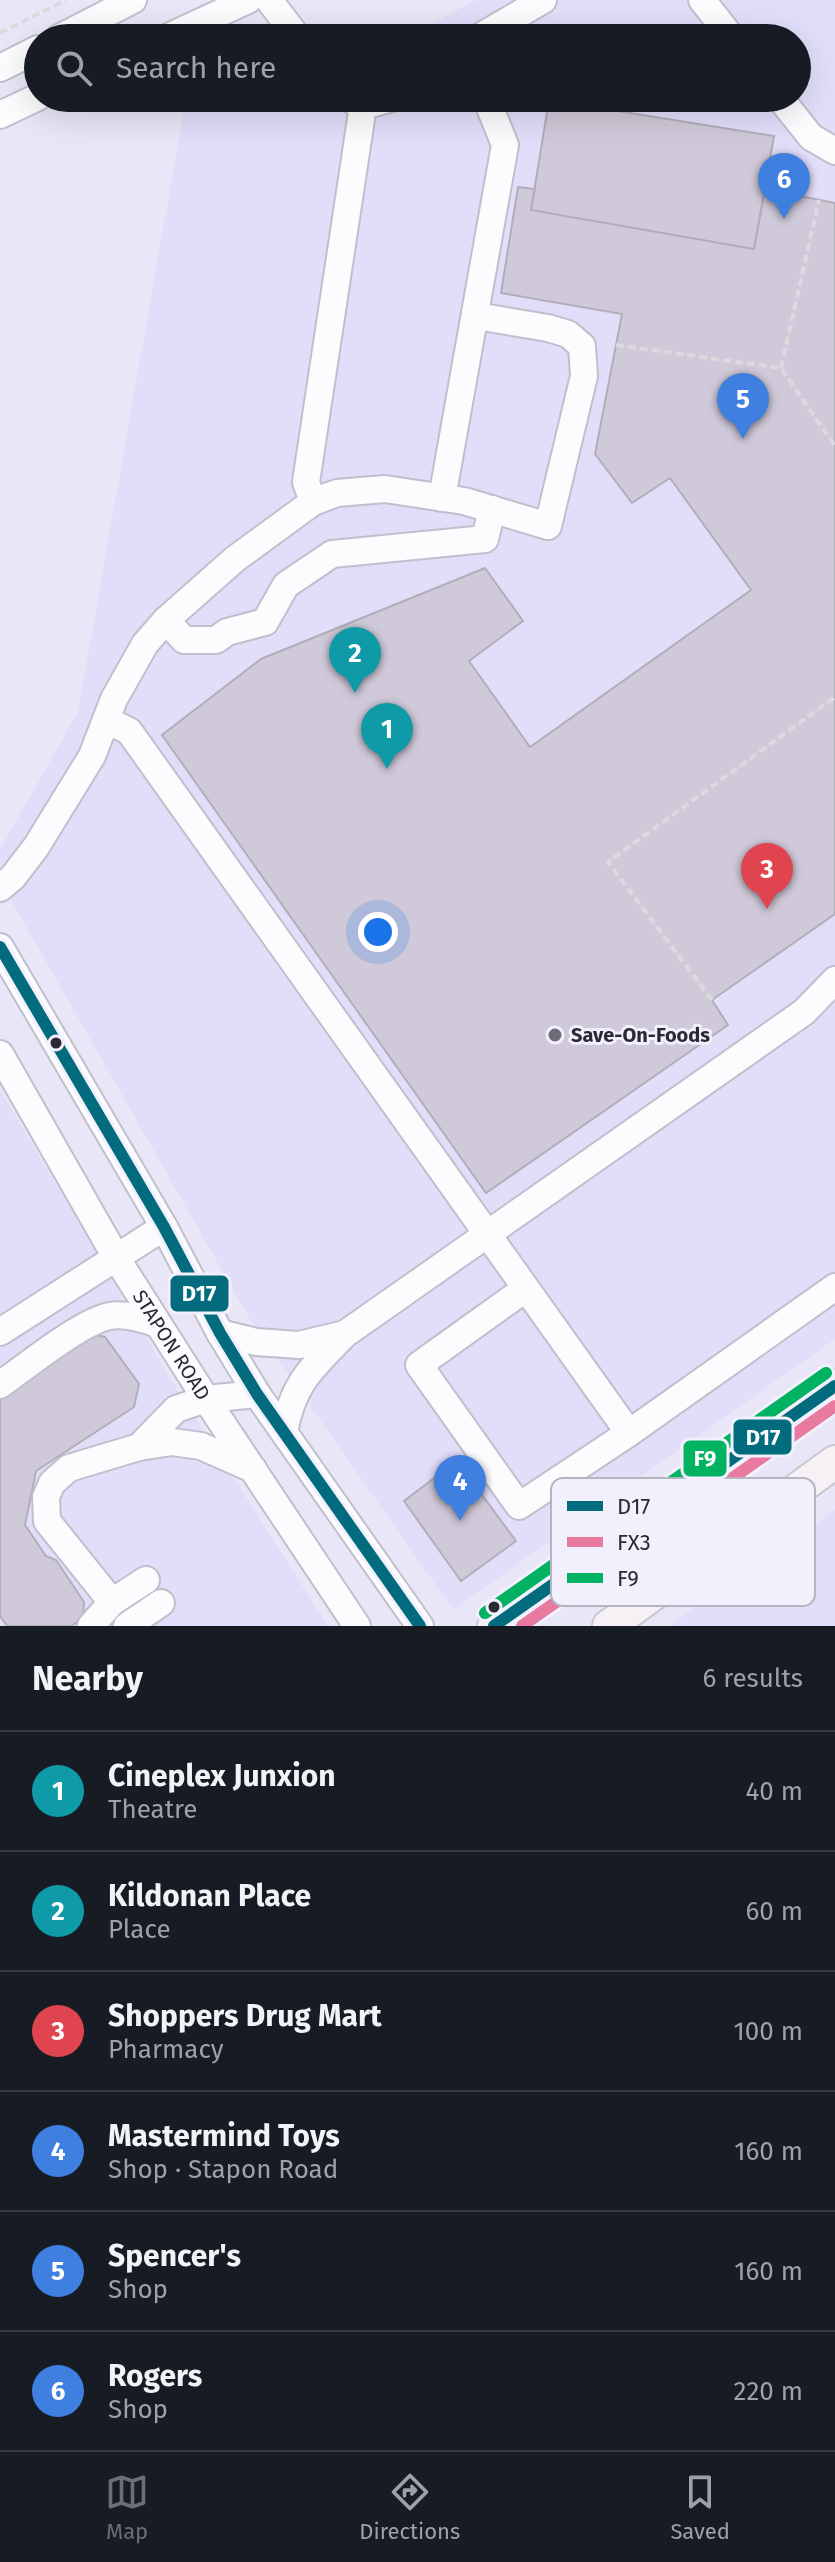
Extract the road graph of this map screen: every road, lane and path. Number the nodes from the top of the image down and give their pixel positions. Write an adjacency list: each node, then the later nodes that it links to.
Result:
1 (66, 0): 12 (path)
2 (133, 0): 7 (street)
3 (248, 0): 8 (street)
4 (269, 0): 9 (street)
5 (543, 0): 10 (street)
6 (707, 2): 11 (street)
7 (86, 24)
8 (196, 24)
9 (287, 24)
10 (502, 24)
11 (722, 24)
12 (0, 33)
13 (24, 56): 14 (street)
14 (0, 68)
15 (24, 104): 19 (street)
16 (355, 112): 27 (street)
17 (492, 112): 22 (street)
18 (791, 112): 20 (street)
19 (0, 115)
20 (835, 151)
21 (819, 200): 24 (path)
22 (476, 316): 26 (street); 28 (street)
23 (616, 345): 24 (path)
24 (781, 368): 25 (path)
25 (835, 446)
26 (442, 498): 27 (street); 28 (street)
27 (313, 502): 29 (street)
28 (492, 509): 29 (street)
29 (166, 620): 31 (street)
30 (835, 697): 35 (path)
31 (106, 720): 32 (street); 38 (street)
32 (0, 888)
33 (0, 947): 37 (street)
34 (835, 980): 38 (street)
35 (712, 1000)
36 (0, 1054): 39 (street, STAPON ROAD)
37 (164, 1227): 39 (street); 44 (street)
38 (486, 1235): 41 (street); 45 (street)
39 (117, 1259): 42 (street, STAPON ROAD); 43 (street)
40 (835, 1287): 51 (street)
41 (525, 1289): 51 (street); 58 (street)
42 (158, 1324): 46 (street); 49 (street, STAPON ROAD)
43 (0, 1332)
44 (220, 1333): 45 (street); 48 (street)
45 (345, 1334): 50 (street)
46 (0, 1385)
47 (835, 1386): 56 (main road)
48 (257, 1394): 49 (street); 50 (street)
49 (206, 1399): 52 (street); 54 (street, STAPON ROAD)
50 (284, 1432): 67 (street)
51 (629, 1433): 55 (street)
52 (139, 1447): 54 (street); 61 (street)
53 (835, 1462): 57 (main road)
54 (253, 1469): 66 (street, STAPON ROAD)
55 (561, 1478)
56 (704, 1478)
57 (813, 1478)
58 (551, 1485)
59 (146, 1580): 61 (street)
60 (551, 1586): 68 (main road)
61 (112, 1602): 64 (street)
62 (161, 1603): 65 (street)
63 (637, 1606): 69 (main road)
64 (91, 1626)
65 (127, 1626)
66 (357, 1626)
67 (420, 1626)
68 (494, 1626)
69 (609, 1626)

